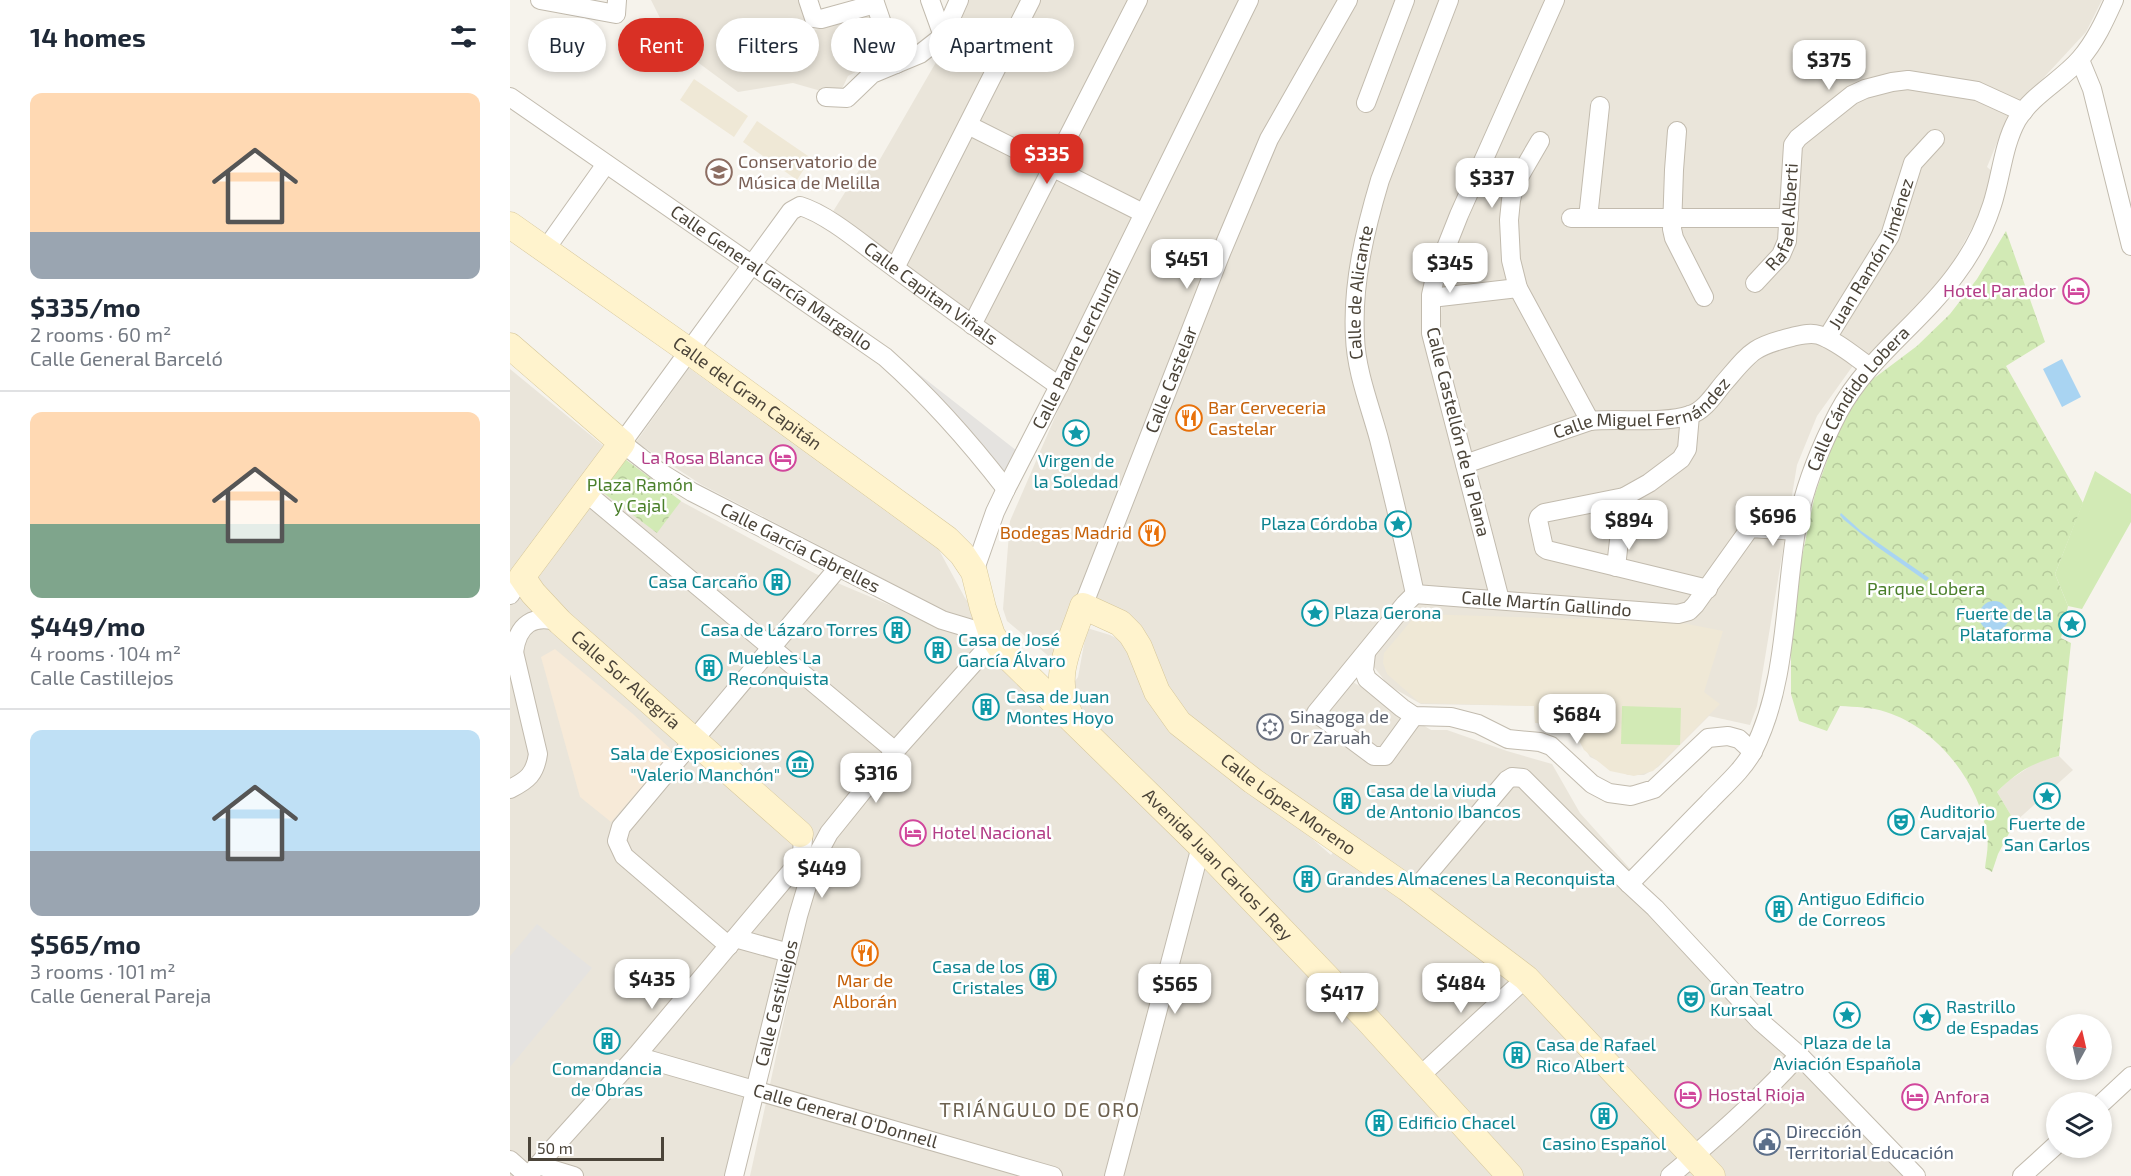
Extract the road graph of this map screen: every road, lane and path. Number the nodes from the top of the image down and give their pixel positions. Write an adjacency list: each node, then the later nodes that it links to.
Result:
1 (540, 0): 14 (street)
2 (808, 0): 13 (street)
3 (930, 0): 16 (street)
4 (959, 0): 17 (street)
5 (1031, 0): 25 (street)
6 (1138, 0): 30 (street)
7 (1249, 0): 31 (street, Calle Padre Lerchundi)
8 (1348, 0): 64 (street, Calle Castelar)
9 (1405, 0): 22 (street)
10 (1449, 0): 62 (street, Calle de Alicante)
11 (1554, 0): 42 (street, Calle Castellón de la Plana)
12 (2114, 0): 18 (street, Calle Cándido Lobera)
13 (875, 2): 15 (street)
14 (617, 7)
15 (880, 18)
16 (936, 18)
17 (951, 18)
18 (2080, 60): 24 (street, Calle Cándido Lobera); 35 (street)
19 (877, 72): 21 (street)
20 (510, 97): 29 (street, Calle General García Margallo)
21 (826, 97)
22 (1366, 103)
23 (1600, 106): 32 (street)
24 (2023, 112): 33 (street, Rafael Alberti); 47 (street, Calle Cándido Lobera)
25 (968, 125): 30 (street); 38 (street)
26 (1677, 131): 32 (street)
27 (1935, 140): 44 (street, Juan Ramón Jiménez)
28 (1540, 141): 40 (street)
29 (606, 164): 36 (street); 37 (street, Calle General García Margallo)
30 (1053, 168): 31 (street); 43 (street)
31 (1143, 213): 48 (street, Calle Padre Lerchundi)
32 (1671, 218): 33 (street); 41 (street)
33 (1789, 218): 39 (street, Rafael Alberti)
34 (510, 225): 36 (main road, Calle del Gran Capitán)
35 (2131, 246)
36 (544, 250): 46 (main road, Calle del Gran Capitán)
37 (752, 264): 38 (street, Calle Capitan Viñals); 46 (street); 53 (street, Calle General García Margallo)
38 (895, 268): 43 (street, Calle Capitan Viñals)
39 (1755, 283)
40 (1518, 288): 42 (street); 50 (street)
41 (1704, 297)
42 (1431, 298): 52 (street, Calle Castellón de la Plana)
43 (972, 326): 48 (street, Calle Capitan Viñals)
44 (1827, 338): 47 (street); 49 (street, Calle Miguel Fernández)
45 (510, 346): 51 (main road, Calle García Cabrelles)
46 (689, 351): 51 (street); 59 (main road, Calle del Gran Capitán)
47 (1869, 367): 56 (street, Calle Cándido Lobera)
48 (1059, 386): 53 (street, Calle Padre Lerchundi)
49 (1690, 416): 50 (street, Calle Miguel Fernández); 55 (street)
50 (1590, 422): 52 (street, Calle Miguel Fernández)
51 (622, 443): 54 (main road); 58 (street, Calle García Cabrelles)
52 (1465, 464): 63 (street, Calle Castellón de la Plana)
53 (1006, 489): 59 (street, Calle Padre Lerchundi)
54 (584, 491): 60 (main road); 67 (street)
55 (1624, 497): 57 (street); 57 (street)
56 (1796, 531): 61 (street); 76 (street, Calle Cándido Lobera)
57 (1616, 567): 61 (street)
58 (838, 568): 66 (street, Calle García Cabrelles); 67 (street)
59 (974, 572): 66 (main road)
60 (516, 586): 65 (main road, Calle Sor Allegría)
61 (1708, 589): 63 (street, Calle Martín Gallindo)
62 (1415, 594): 63 (street, Calle Martín Gallindo); 69 (street)
63 (1500, 600)
64 (1083, 606): 70 (main road, Calle Castelar); 81 (main road, Calle López Moreno)
65 (560, 622): 68 (street, Calle Sor Allegría); 74 (main road, Calle Sor Allegría)
66 (993, 637): 71 (main road, Avenida Juan Carlos I Rey); 75 (street, Calle Castillejos)
67 (772, 646): 74 (street); 75 (street)
68 (512, 647): 77 (street)
69 (1366, 653): 72 (street); 72 (street)
70 (1061, 671): 71 (main road); 73 (main road, Calle Castelar)
71 (1027, 675): 73 (main road, Avenida Juan Carlos I Rey)
72 (1414, 716): 76 (street)
73 (1073, 720): 79 (main road, Avenida Juan Carlos I Rey)
74 (694, 741): 78 (main road, Calle Sor Allegría); 82 (street)
75 (895, 751): 83 (street, Calle Castillejos)
76 (1753, 752): 80 (street, Calle Cándido Lobera)
77 (518, 785)
78 (800, 834): 82 (street)
79 (1201, 846): 87 (main road, Avenida Juan Carlos I Rey); 98 (street)
80 (1629, 884): 81 (street); 85 (street)
81 (1412, 893): 84 (main road, Calle López Moreno)
82 (732, 942): 83 (street); 86 (street)
83 (789, 953): 89 (street, Calle Castillejos)
84 (1526, 978): 87 (street); 92 (main road, Calle López Moreno)
85 (1798, 1055): 92 (street); 102 (street)
86 (636, 1056): 89 (street, Calle General O'Donnell); 94 (street)
87 (1420, 1076): 99 (main road, Avenida Juan Carlos I Rey)
88 (2131, 1076): 90 (street)
89 (755, 1090): 96 (street, Calle Castillejos); 97 (street, Calle General O'Donnell)
90 (2112, 1094)
91 (2046, 1154): 103 (street)
92 (1693, 1156): 100 (street); 101 (main road, Calle López Moreno)
93 (510, 1160): 94 (street)
94 (532, 1172): 95 (street)
95 (574, 1176)
96 (734, 1176)
97 (1053, 1176)
98 (1114, 1176)
99 (1510, 1176)
100 (1670, 1176)
101 (1712, 1176)
102 (1916, 1176)
103 (2022, 1176)

